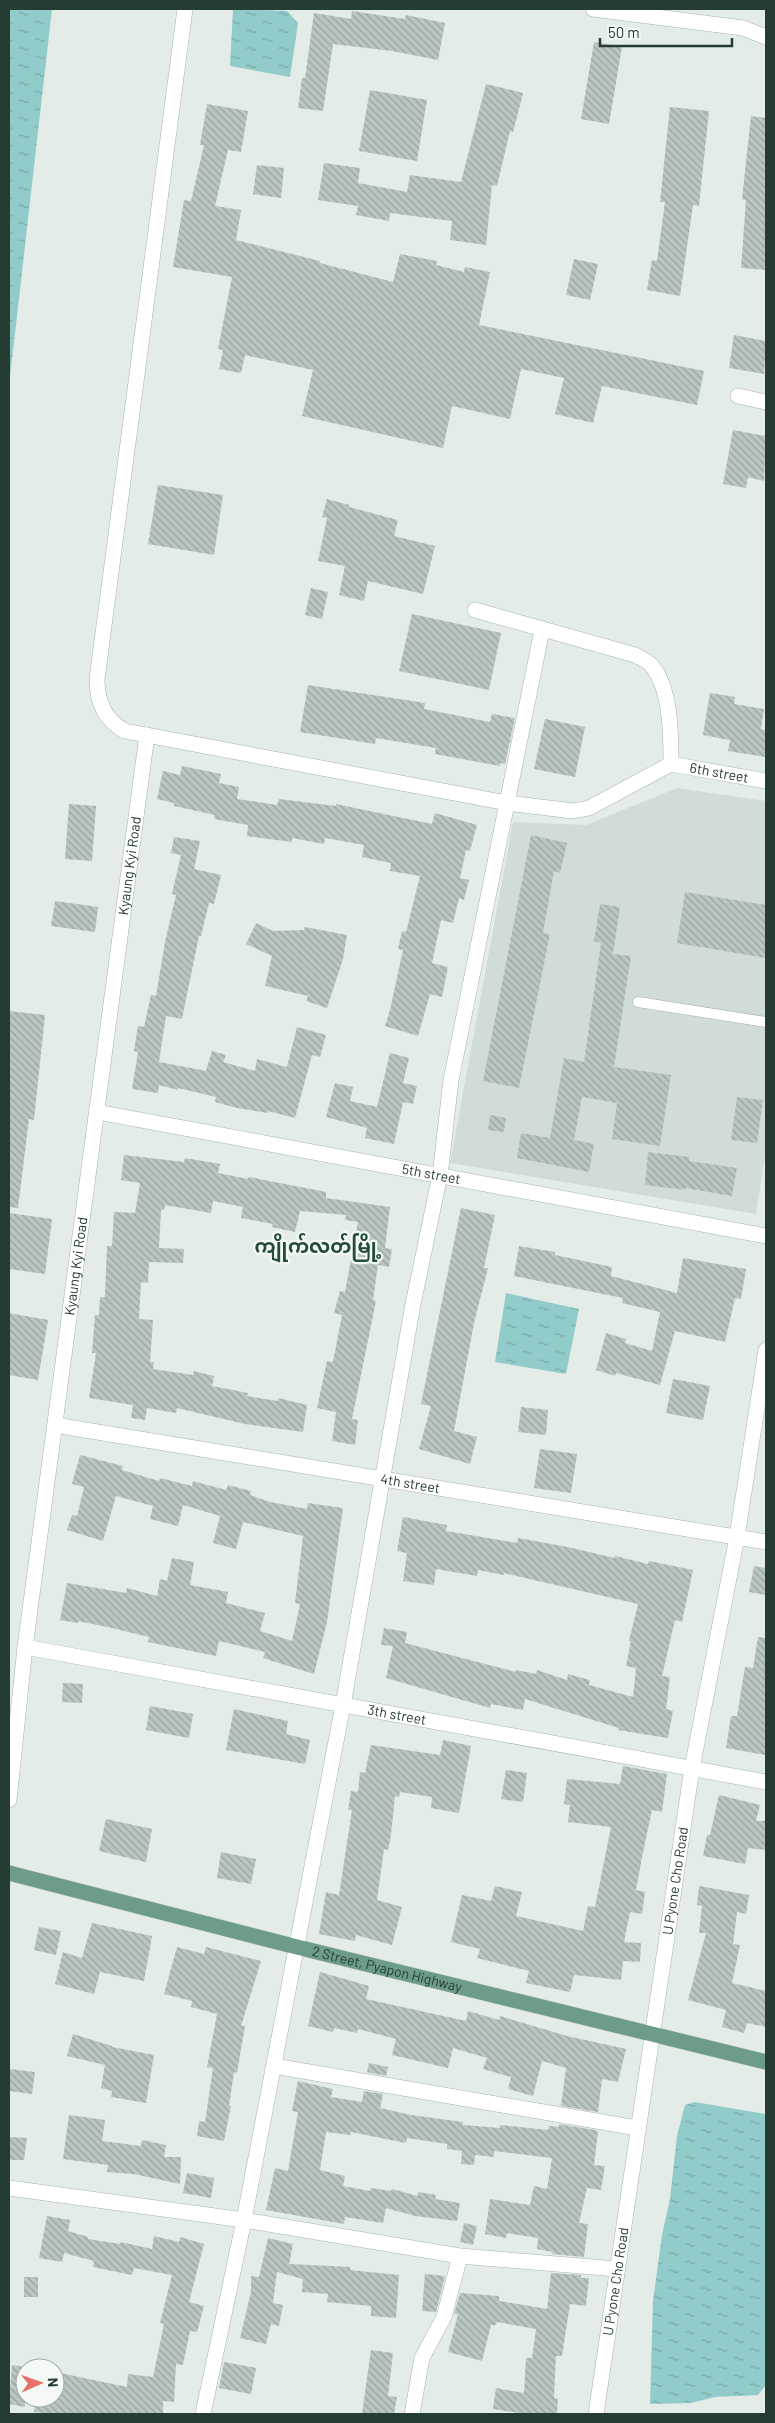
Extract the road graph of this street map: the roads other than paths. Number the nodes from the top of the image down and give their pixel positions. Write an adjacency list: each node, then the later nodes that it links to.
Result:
1 (185, 9): 9 (street)
2 (593, 9): 3 (street)
3 (612, 10): 4 (street)
4 (766, 37)
5 (738, 396): 6 (street)
6 (766, 402)
7 (475, 610): 8 (street)
8 (542, 630): 10 (street); 12 (street)
9 (147, 735): 12 (street); 15 (street, Kyaung Kyi Road)
10 (671, 764): 11 (street, 6th street); 12 (street)
11 (766, 781)
12 (507, 803): 16 (street)
13 (638, 1002): 14 (lane)
14 (766, 1022)
15 (97, 1112): 16 (street, 5th street); 19 (street, Kyaung Kyi Road)
16 (440, 1175): 17 (street, 5th street); 20 (street)
17 (766, 1236)
18 (766, 1350): 21 (street, U Pyone Cho Road)
19 (55, 1425): 20 (street, 4th street); 23 (street, Kyaung Kyi Road)
20 (384, 1479): 21 (street, 4th street); 24 (street)
21 (737, 1537): 22 (street, 4th street); 25 (street, U Pyone Cho Road)
22 (766, 1542)
23 (25, 1647): 24 (street, 3th street); 27 (street, Kyaung Kyi Road)
24 (343, 1705): 25 (street, 3th street); 29 (street)
25 (692, 1768): 26 (street, 3th street); 30 (street, U Pyone Cho Road)
26 (766, 1782)
27 (9, 1800)
28 (9, 1873): 29 (main road, 2 Street, Pyapon Highway)
29 (297, 1947): 30 (main road, 2 Street, Pyapon Highway); 32 (street)
30 (651, 2034): 31 (main road, 2 Street, Pyapon Highway); 33 (street, U Pyone Cho Road)
31 (766, 2062)
32 (274, 2066): 33 (street); 35 (street)
33 (637, 2128): 37 (street, U Pyone Cho Road)
34 (9, 2188): 35 (street)
35 (244, 2220): 36 (street); 38 (street)
36 (460, 2256): 37 (street); 39 (street)
37 (617, 2269): 40 (street, U Pyone Cho Road)
38 (203, 2414)
39 (412, 2414)
40 (596, 2414)

